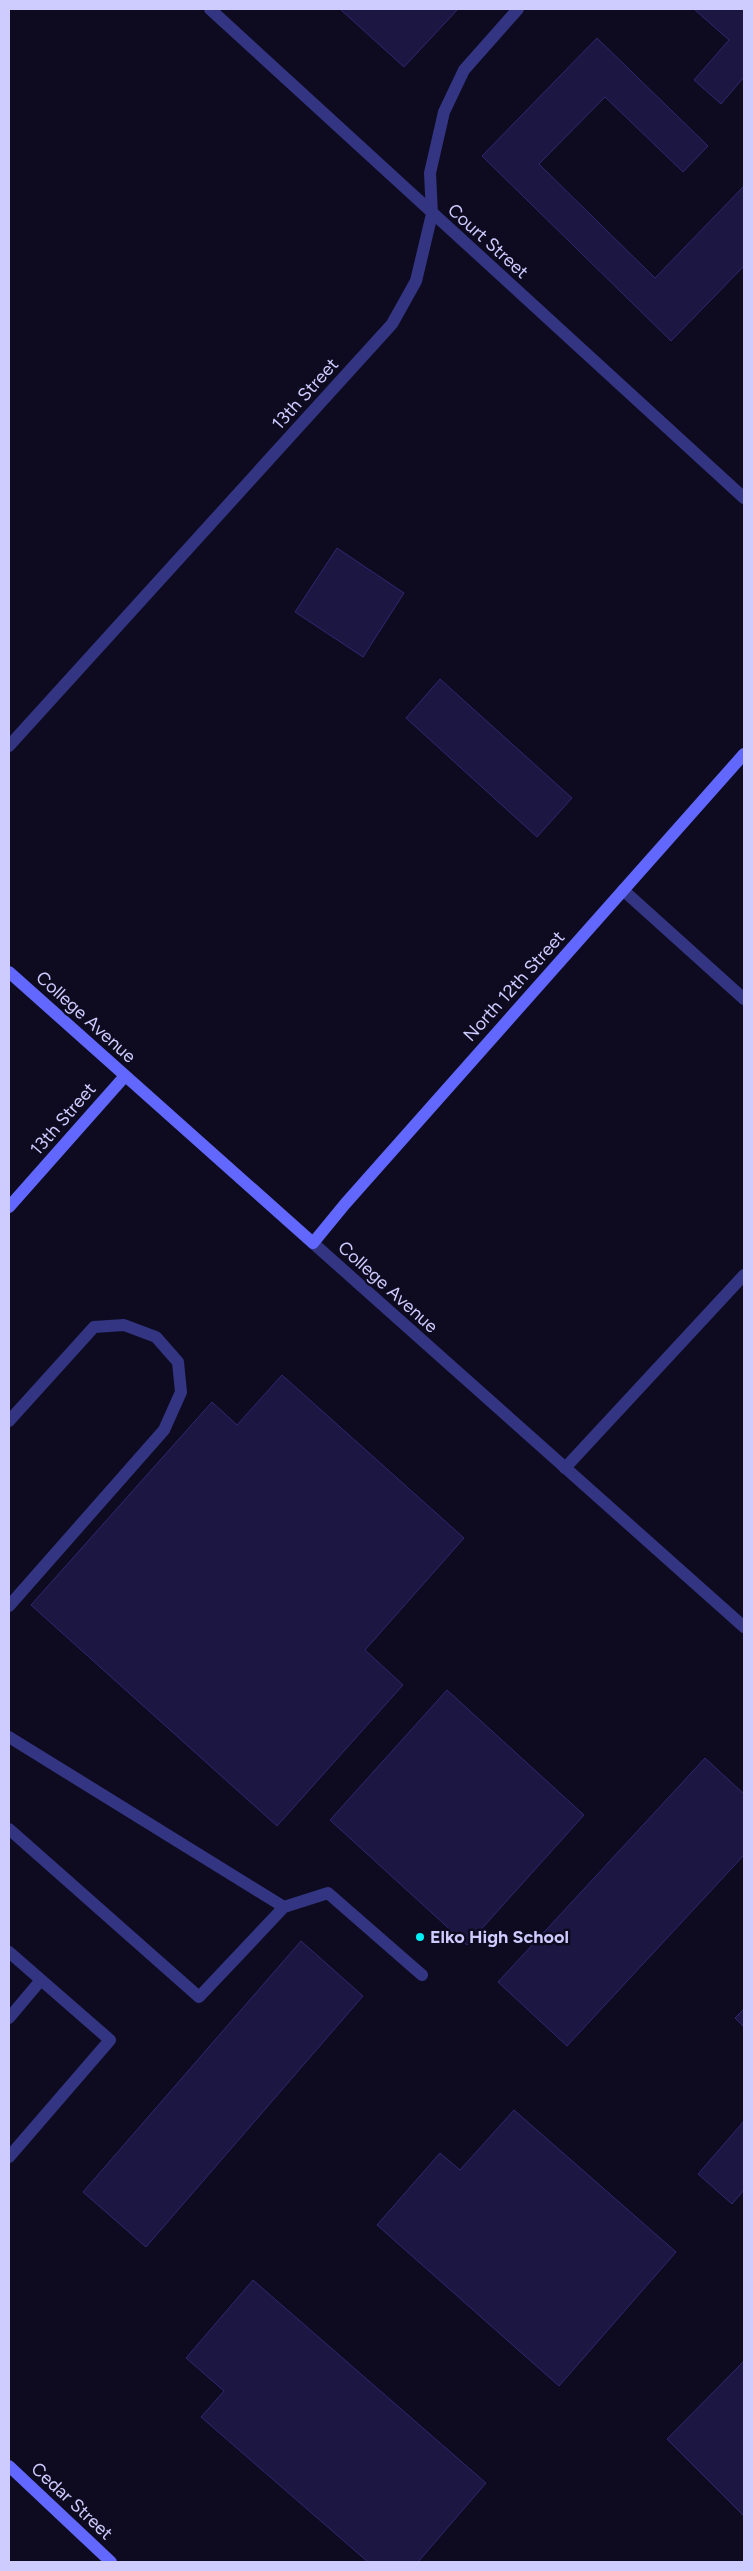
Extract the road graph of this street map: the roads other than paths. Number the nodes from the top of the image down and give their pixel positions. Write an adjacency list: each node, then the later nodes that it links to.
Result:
1 (210, 9): 3 (street, Court Street)
2 (518, 9): 3 (street, 13th Street)
3 (432, 214): 4 (street, Court Street); 5 (street, 13th Street)
4 (744, 498)
5 (9, 746)
6 (744, 754): 7 (street, North 12th Street)
7 (623, 890): 9 (street); 12 (street, North 12th Street)
8 (9, 972): 10 (street, College Avenue)
9 (744, 999)
10 (125, 1076): 11 (street, 13th Street); 12 (street, College Avenue)
11 (9, 1207)
12 (313, 1243): 15 (street, College Avenue)
13 (744, 1275): 15 (street)
14 (9, 1421): 16 (street)
15 (565, 1468): 17 (street, College Avenue)
16 (9, 1606)
17 (744, 1627)
18 (10, 1739): 20 (street)
19 (9, 1829): 20 (street)
20 (284, 1907): 22 (street)
21 (9, 1952): 23 (street)
22 (422, 1975)
23 (41, 1980): 24 (street); 25 (street)
24 (9, 2018)
25 (9, 2157)
26 (9, 2466): 27 (street, Cedar Street)
27 (111, 2562)

